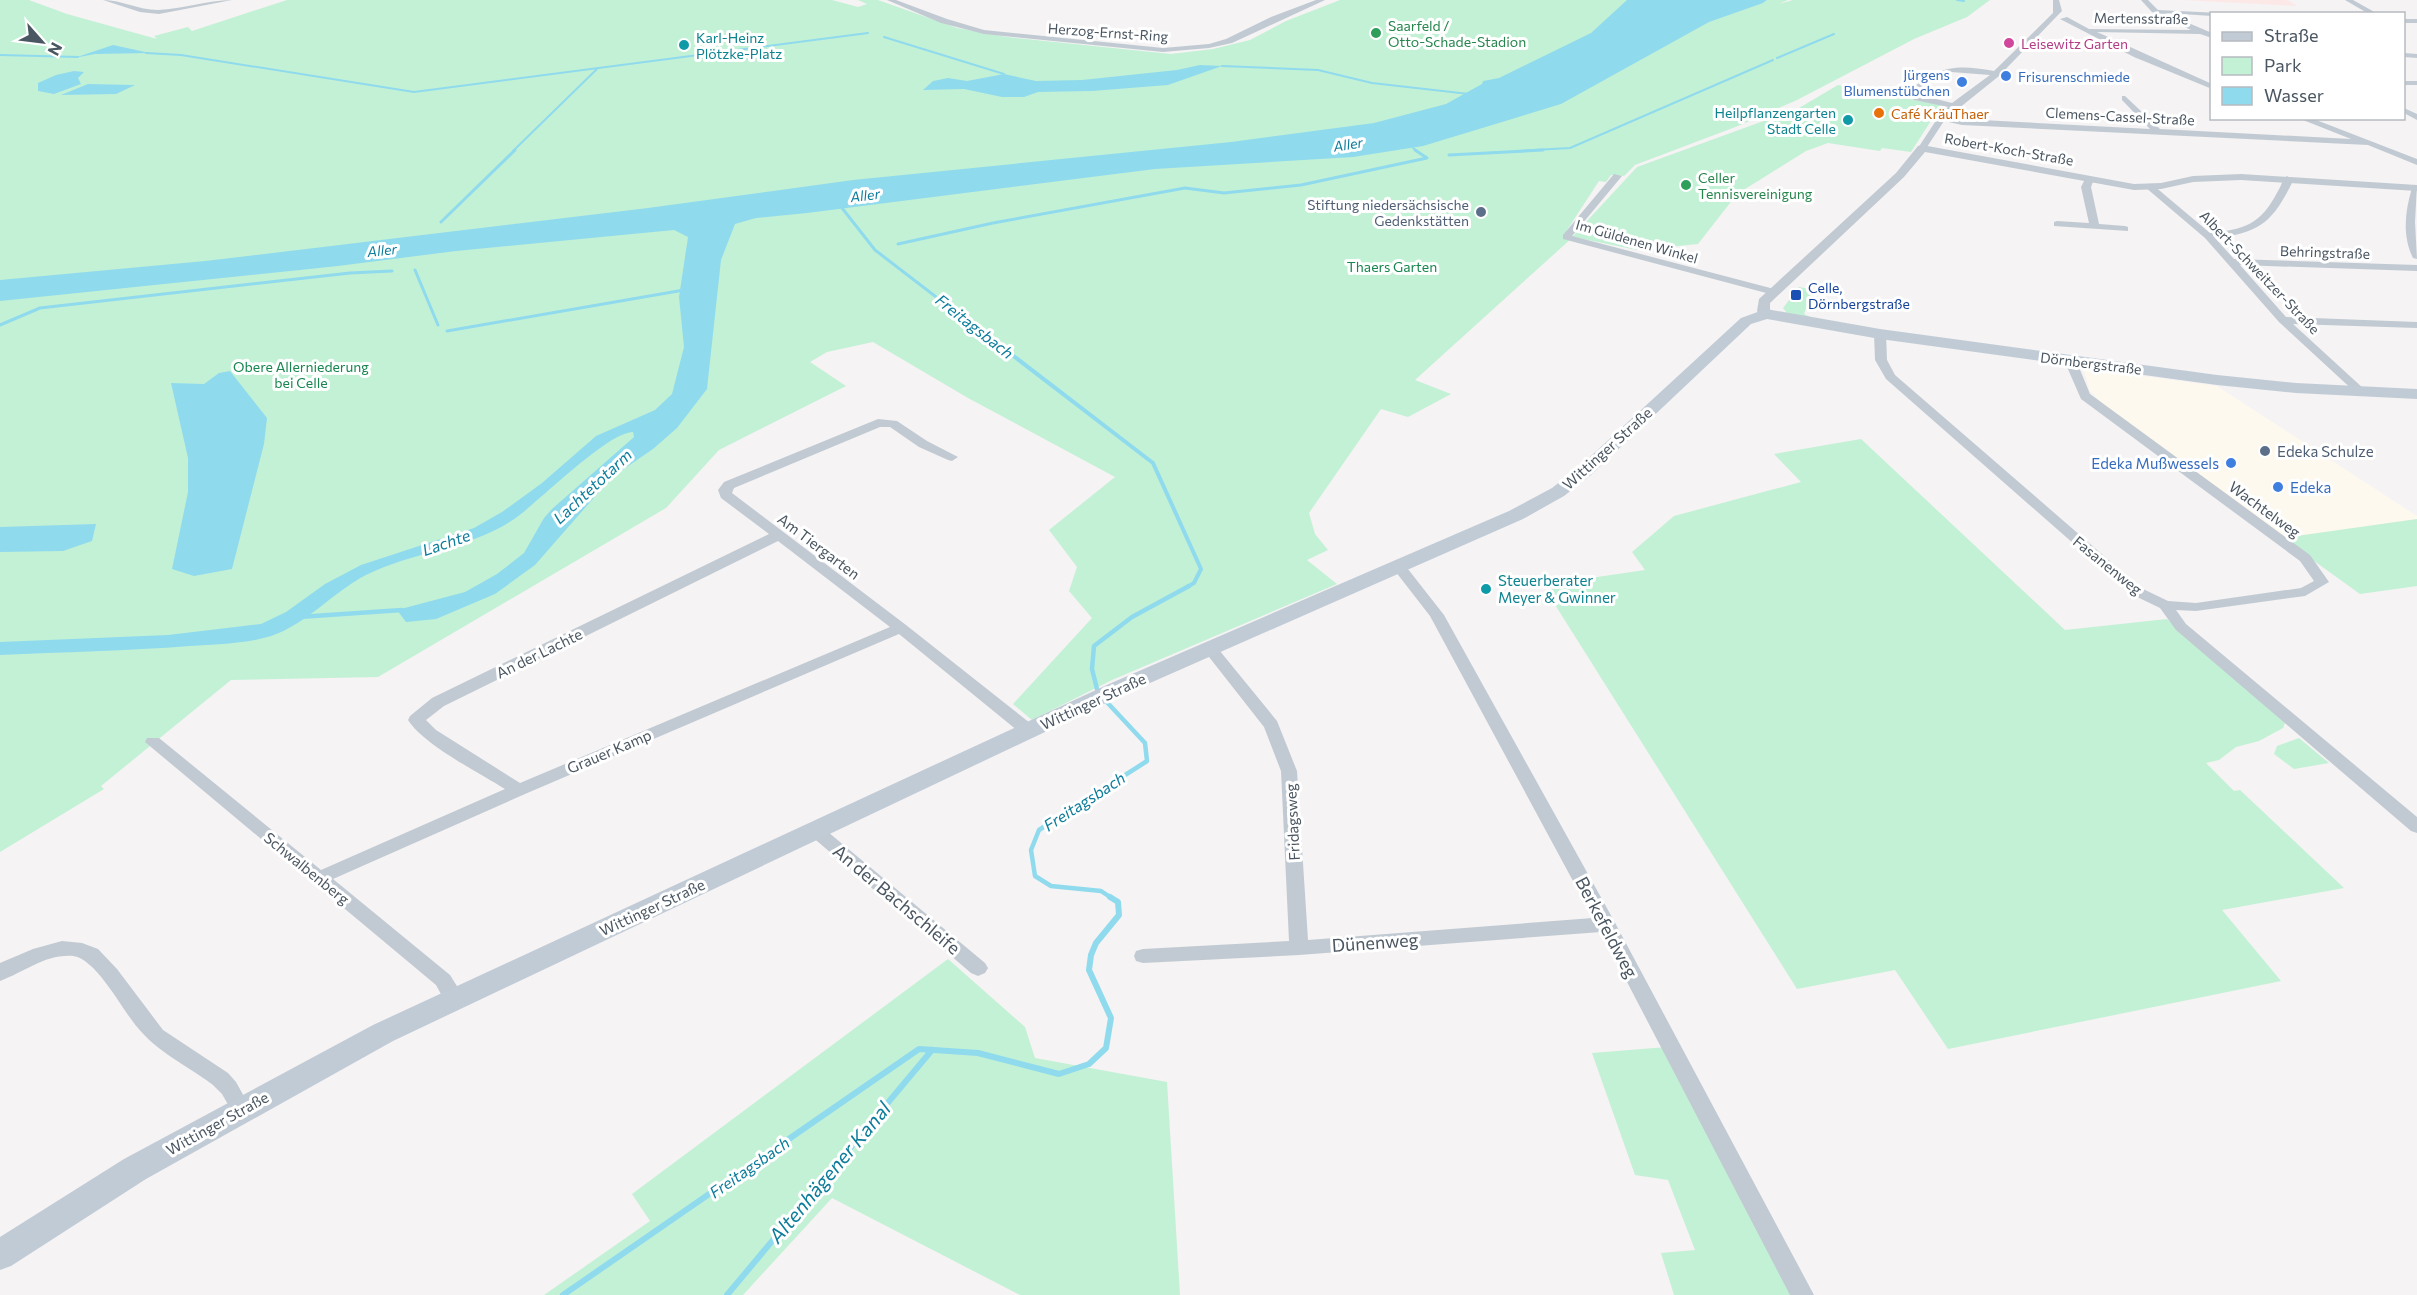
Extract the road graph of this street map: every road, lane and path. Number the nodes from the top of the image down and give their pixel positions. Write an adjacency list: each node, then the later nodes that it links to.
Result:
1 (106, 0): 2 (street)
2 (229, 0)
3 (890, 0): 4 (street, Herzog-Ernst-Ring)
4 (1322, 0)
5 (2056, 0): 12 (street)
6 (2144, 0): 8 (street)
7 (2348, 0): 9 (street)
8 (2154, 11): 10 (street); 14 (street)
9 (2371, 12)
10 (2210, 14)
11 (2064, 19): 13 (street)
12 (2048, 22): 13 (street, Mertensstraße); 16 (street)
13 (2084, 29): 14 (street, Mertensstraße); 17 (street)
14 (2198, 32): 15 (street)
15 (2210, 36)
16 (1996, 74): 19 (street); 19 (street)
17 (2210, 87)
18 (2126, 98): 22 (street)
19 (1954, 106): 20 (street)
20 (1942, 118): 22 (street, Clemens-Cassel-Straße); 24 (street)
21 (2308, 120): 23 (street)
22 (2157, 131): 23 (street, Clemens-Cassel-Straße)
23 (2369, 142): 25 (street)
24 (1922, 148): 27 (street, Robert-Koch-Straße); 38 (street)
25 (2417, 162)
26 (1617, 176): 38 (street, Im Güldenen Winkel)
27 (2089, 179): 29 (street, Robert-Koch-Straße); 32 (street, Robert-Koch-Straße)
28 (2287, 179): 29 (street); 30 (street); 34 (street)
29 (2150, 187): 34 (street, Albert-Schweitzer-Straße)
30 (2417, 188): 35 (street)
31 (2057, 224): 32 (street)
32 (2095, 227): 33 (street)
33 (2126, 229)
34 (2208, 236): 36 (street, Albert-Schweitzer-Straße)
35 (2417, 256)
36 (2232, 262): 37 (street, Behringstraße); 40 (street, Albert-Schweitzer-Straße)
37 (2417, 268)
38 (1774, 292): 39 (street)
39 (1766, 314): 42 (main road, Dörnbergstraße); 48 (main road, Wittinger Straße)
40 (2283, 320): 41 (street); 44 (street, Albert-Schweitzer-Straße)
41 (2417, 325)
42 (1881, 334): 43 (main road, Dörnbergstraße); 49 (street, Fasanenweg)
43 (2070, 360): 44 (main road, Dörnbergstraße); 49 (street, Wachtelweg)
44 (2360, 391): 45 (main road, Dörnbergstraße)
45 (2417, 394)
46 (952, 457): 47 (street, Am Tiergarten)
47 (777, 536): 50 (street, Am Tiergarten); 54 (street, An der Lachte)
48 (1399, 567): 51 (main road, Wittinger Straße); 58 (street, Berkefeldweg)
49 (2165, 605): 55 (street, Fasanenweg)
50 (901, 628): 52 (street, Am Tiergarten); 54 (street, Grauer Kamp)
51 (1210, 648): 52 (main road, Wittinger Straße); 59 (street, Fridagsweg)
52 (1029, 731): 56 (main road, Wittinger Straße)
53 (153, 742): 57 (street, Schwalbenberg)
54 (519, 790): 57 (street, Grauer Kamp)
55 (2417, 826)
56 (816, 831): 61 (street, An der Bachschleife); 63 (main road, Wittinger Straße)
57 (319, 878): 63 (street, Schwalbenberg)
58 (1606, 924): 59 (street, Dünenweg); 66 (street, Berkefeldweg)
59 (1299, 948): 60 (street, Dünenweg)
60 (1143, 956)
61 (978, 968)
62 (0, 973): 64 (street)
63 (455, 999): 64 (main road, Wittinger Straße)
64 (241, 1109): 65 (main road, Wittinger Straße)
65 (0, 1255)
66 (1802, 1295)

